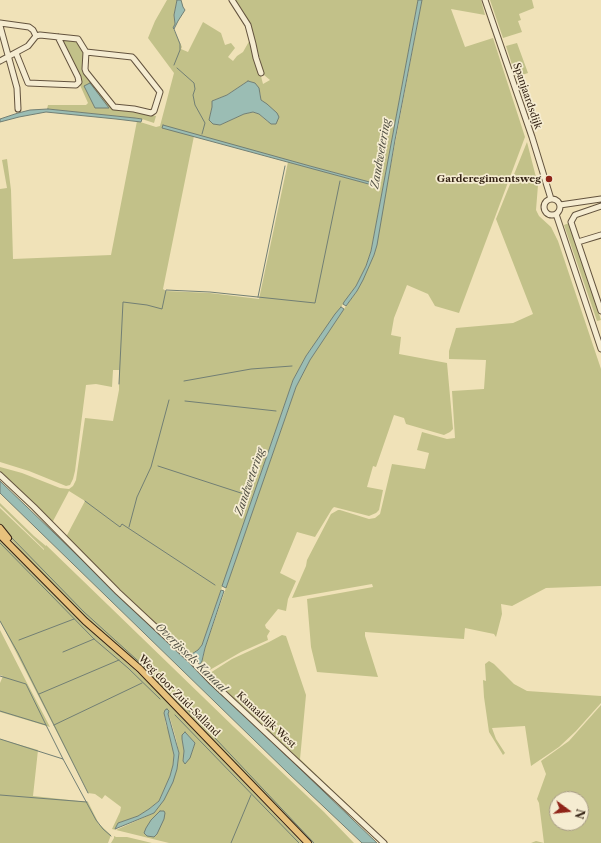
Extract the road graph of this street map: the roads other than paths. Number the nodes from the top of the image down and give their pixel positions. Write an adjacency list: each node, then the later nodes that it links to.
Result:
1 (232, 0): 10 (street)
2 (485, 0): 12 (street, Spanjaardsdijk)
3 (0, 24): 4 (street); 8 (street)
4 (36, 36): 5 (street); 7 (street)
5 (58, 37): 6 (street); 7 (street)
6 (86, 52): 6 (street)
7 (16, 53): 8 (street)
8 (8, 56): 9 (street); 11 (street)
9 (0, 61)
10 (261, 73)
11 (18, 109)
12 (551, 199): 14 (street); 16 (street)
13 (601, 199): 14 (street)
14 (560, 205): 16 (street)
15 (601, 206): 18 (street)
16 (556, 214): 20 (street)
17 (601, 235): 18 (street)
18 (578, 242): 19 (street)
19 (601, 311)
20 (601, 349)
21 (0, 475): 26 (street, Kanaaldijk West)
22 (0, 528): 24 (main road, Weg door Zuid-Salland)
23 (0, 535): 24 (main road, Weg door Zuid-Salland)
24 (32, 568): 25 (main road, Weg door Zuid-Salland)
25 (308, 843)
26 (384, 843)

